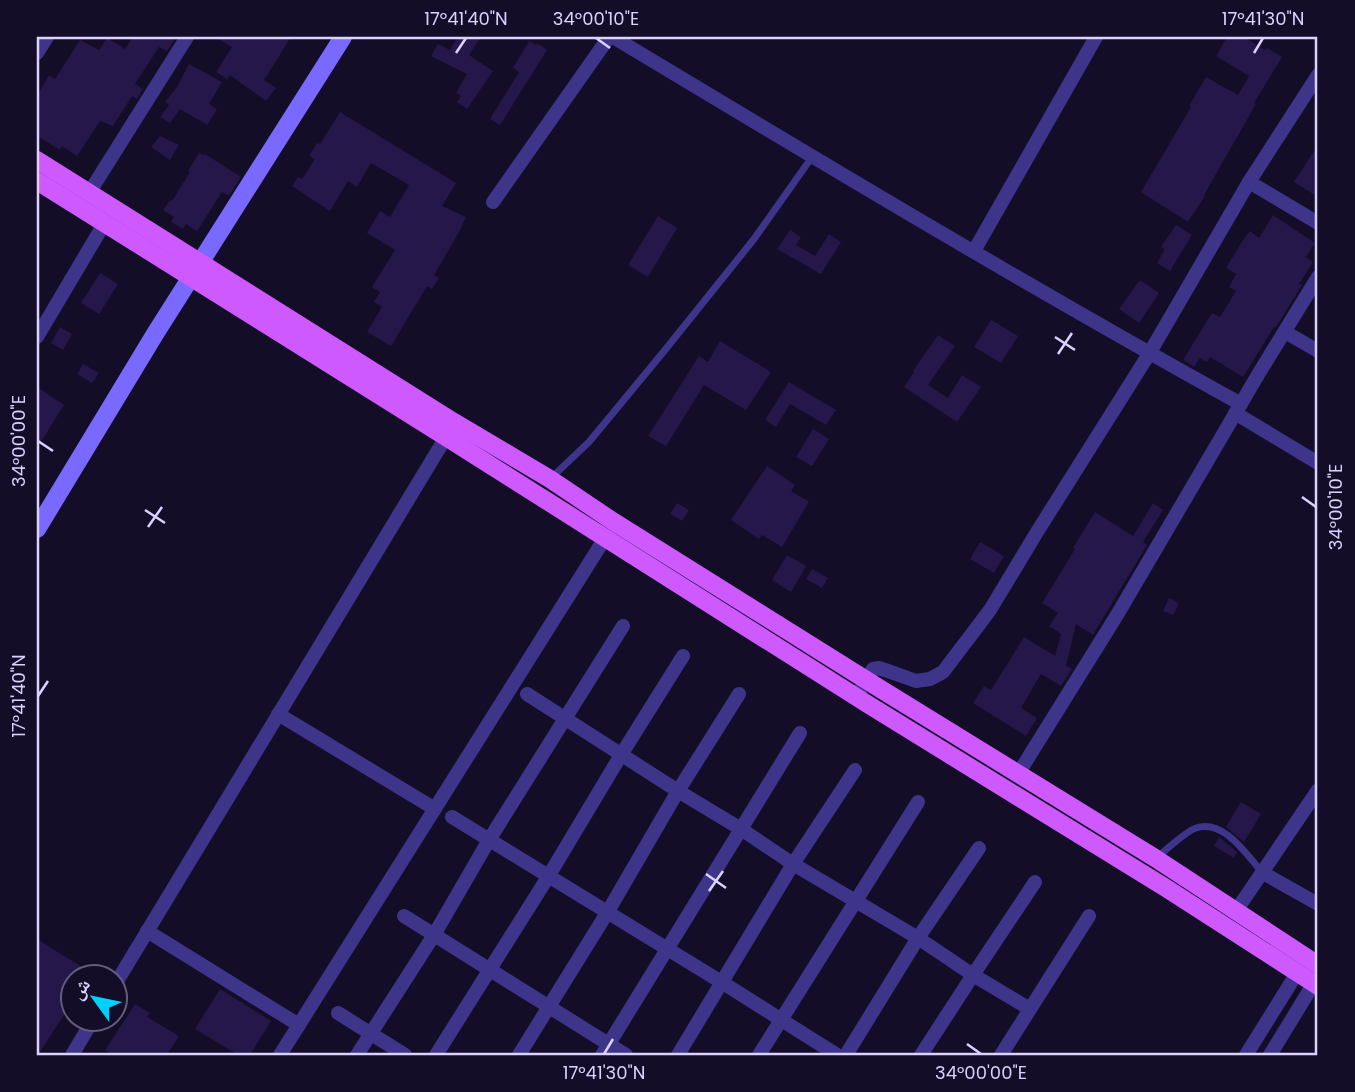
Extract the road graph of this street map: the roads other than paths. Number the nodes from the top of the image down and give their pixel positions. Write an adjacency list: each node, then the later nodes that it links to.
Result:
1 (47, 37): 6 (street)
2 (187, 37): 12 (street)
3 (343, 37): 17 (street)
4 (611, 37): 8 (street); 13 (street)
5 (1096, 37): 16 (street)
6 (37, 53)
7 (1318, 75): 11 (street)
8 (813, 156): 16 (street); 26 (lane)
9 (37, 160): 12 (main road)
10 (37, 181): 15 (main road)
11 (1249, 182): 14 (street); 22 (street)
12 (89, 193): 17 (main road)
13 (493, 202)
14 (1318, 223)
15 (104, 224): 17 (main road); 20 (street)
16 (974, 251): 22 (street)
17 (195, 270): 24 (main road); 26 (main road); 27 (street)
18 (1318, 277): 19 (street)
19 (1285, 332): 21 (street); 23 (street)
20 (37, 337)
21 (1318, 351)
22 (1149, 354): 23 (street); 32 (street)
23 (1238, 409): 25 (street); 41 (street)
24 (446, 438): 29 (main road); 36 (street)
25 (1318, 463)
26 (550, 479): 32 (main road)
27 (43, 507): 28 (street)
28 (37, 529)
29 (605, 538): 35 (main road); 45 (street)
30 (623, 626): 37 (street)
31 (683, 656): 39 (street)
32 (866, 680): 35 (street); 41 (main road)
33 (527, 694): 37 (street)
34 (740, 694): 43 (street)
35 (856, 697): 68 (main road)
36 (278, 714): 45 (street); 61 (street)
37 (565, 719): 39 (street); 48 (street)
38 (800, 733): 47 (street)
39 (621, 755): 43 (street); 53 (street)
40 (855, 770): 51 (street)
41 (1018, 774): 50 (main road)
42 (1318, 790): 52 (street)
43 (678, 792): 47 (street); 58 (street)
44 (918, 802): 55 (street)
45 (435, 809): 76 (street)
46 (452, 817): 48 (street)
47 (741, 829): 51 (street); 64 (street)
48 (489, 840): 53 (street); 62 (street)
49 (979, 848): 63 (street)
50 (1156, 858): 52 (lane); 57 (main road)
51 (793, 864): 55 (street); 70 (street)
52 (1263, 873): 56 (street); 57 (street)
53 (548, 877): 58 (street); 67 (street)
54 (1035, 883): 69 (street)
55 (856, 901): 63 (street); 75 (street)
56 (1318, 904)
57 (1236, 911): 66 (main road)
58 (607, 913): 64 (street); 72 (street)
59 (404, 916): 62 (street)
60 (1089, 916): 73 (street)
61 (147, 931): 65 (street); 76 (street)
62 (433, 935): 67 (street); 78 (street)
63 (918, 939): 69 (street); 91 (street)
64 (667, 948): 70 (street); 79 (street)
65 (129, 962)
66 (1318, 965)
67 (490, 970): 72 (street); 85 (street)
68 (1297, 972): 71 (main road); 94 (street)
69 (972, 975): 73 (street); 92 (street)
70 (723, 983): 75 (street); 88 (street)
71 (1316, 985): 80 (street)
72 (548, 1006): 79 (street); 86 (street)
73 (1030, 1009): 93 (street)
74 (338, 1013): 78 (street)
75 (780, 1020): 89 (street); 90 (street)
76 (299, 1025): 82 (street)
77 (86, 1032): 81 (street)
78 (370, 1034): 83 (street); 84 (street)
79 (605, 1050): 87 (street)
80 (1274, 1054)
81 (72, 1055)
82 (280, 1055)
83 (357, 1055)
84 (405, 1055)
85 (436, 1055)
86 (519, 1055)
87 (626, 1055)
88 (678, 1055)
89 (759, 1055)
90 (837, 1055)
91 (846, 1055)
92 (921, 1055)
93 (1001, 1055)
94 (1246, 1055)

